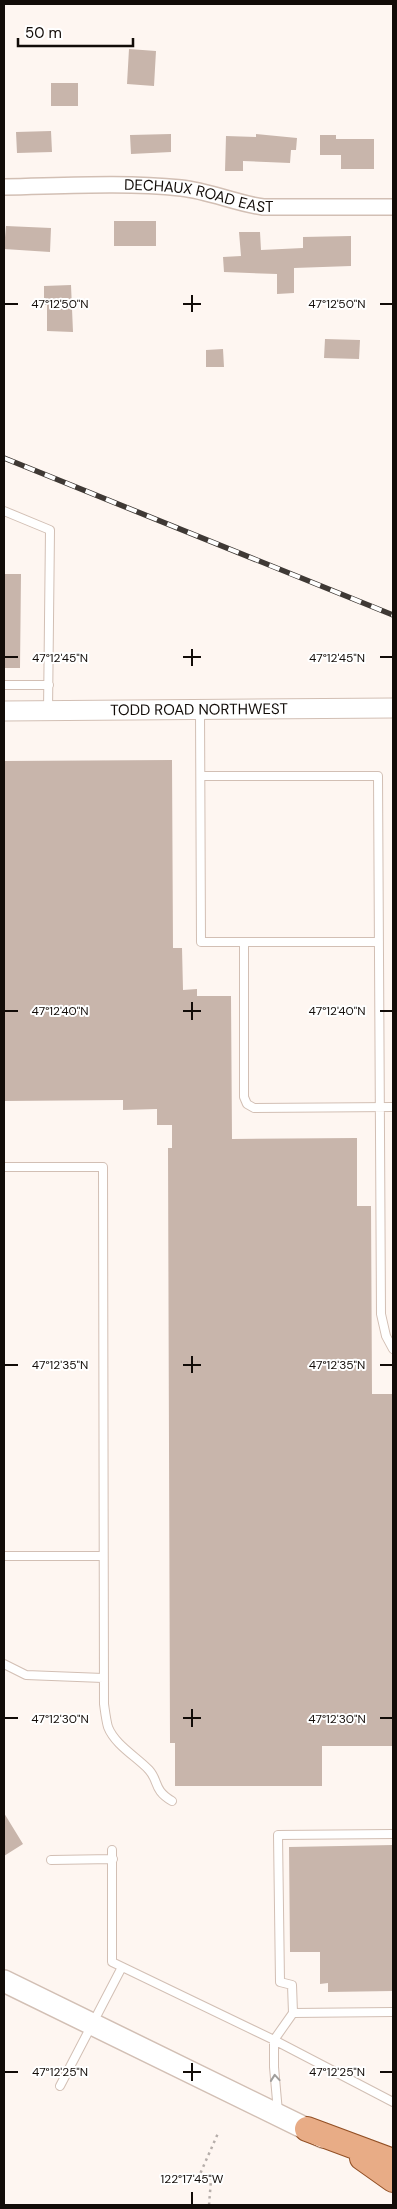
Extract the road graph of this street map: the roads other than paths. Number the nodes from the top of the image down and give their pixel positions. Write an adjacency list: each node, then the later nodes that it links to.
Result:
1 (4, 187): 2 (street, DECHAUX ROAD EAST)
2 (393, 207)
3 (4, 511): 5 (lane)
4 (4, 685): 5 (lane)
5 (49, 685): 9 (lane)
6 (393, 708): 7 (street, TODD ROAD NORTHWEST)
7 (200, 710): 9 (street, TODD ROAD NORTHWEST); 10 (lane)
8 (4, 711): 9 (street, TODD ROAD NORTHWEST)
9 (48, 711)
10 (201, 776): 11 (lane); 12 (lane)
11 (244, 942): 12 (lane); 13 (lane)
12 (379, 942): 13 (lane)
13 (380, 1107): 14 (lane); 16 (lane)
14 (393, 1107)
15 (4, 1167): 18 (lane)
16 (393, 1349)
17 (4, 1556): 18 (lane)
18 (103, 1556): 20 (lane)
19 (4, 1664): 20 (lane)
20 (103, 1678): 21 (lane)
21 (172, 1801)
22 (393, 1834): 29 (lane)
23 (112, 1850): 24 (lane)
24 (113, 1859): 25 (lane); 26 (lane)
25 (51, 1860)
26 (122, 1967): 30 (lane); 31 (lane)
27 (4, 1981): 30 (main road)
28 (393, 2012): 29 (lane)
29 (293, 2013): 31 (lane)
30 (93, 2024): 32 (lane); 34 (main road)
31 (274, 2040): 33 (lane); 34 (lane, one-way to 31)
32 (60, 2086)
33 (393, 2102)
34 (278, 2115): 35 (main road)
35 (307, 2129): 36 (main road); 37 (main road)
36 (353, 2151): 38 (main road); 39 (main road)
37 (393, 2161)
38 (393, 2171)
39 (393, 2180)

